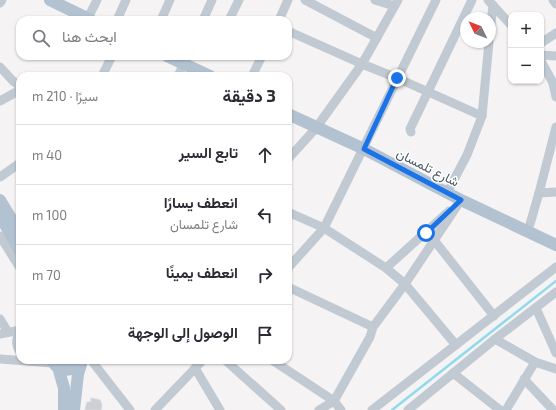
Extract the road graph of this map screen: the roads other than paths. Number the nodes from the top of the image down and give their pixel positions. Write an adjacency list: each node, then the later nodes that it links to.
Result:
1 (2, 0): 14 (street)
2 (96, 0): 19 (street)
3 (126, 0): 20 (street)
4 (170, 0): 21 (street)
5 (212, 0): 22 (street)
6 (240, 0): 23 (street)
7 (288, 0): 24 (street)
8 (305, 0): 28 (street)
9 (375, 0): 15 (street)
10 (436, 0): 43 (street)
11 (472, 0): 46 (street)
12 (553, 0): 17 (street)
13 (55, 1): 18 (main road)
14 (0, 3)
15 (396, 3): 28 (street)
16 (491, 3): 25 (street)
17 (556, 4)
18 (83, 16)
19 (90, 16)
20 (119, 16)
21 (163, 16)
22 (205, 16)
23 (231, 16)
24 (281, 16)
25 (508, 22)
26 (292, 33): 36 (street)
27 (556, 33): 29 (street)
28 (377, 38): 36 (street)
29 (544, 41)
30 (488, 48): 50 (street)
31 (544, 55): 32 (street)
32 (556, 56)
33 (110, 60): 39 (street)
34 (185, 60): 40 (street); 41 (main road)
35 (260, 60): 42 (street)
36 (362, 64): 43 (street); 51 (street)
37 (544, 66): 47 (street)
38 (0, 67): 44 (street)
39 (104, 72)
40 (180, 72)
41 (204, 72)
42 (254, 72)
43 (397, 78): 46 (street); 54 (street)
44 (16, 83)
45 (16, 92): 48 (street)
46 (427, 92): 50 (street); 53 (street)
47 (556, 97)
48 (0, 101)
49 (292, 116): 51 (main road, شارع تلمسان)
50 (482, 116): 59 (street)
51 (316, 128): 54 (main road, شارع تلمسان); 55 (street)
52 (556, 128): 60 (street)
53 (411, 132)
54 (364, 149): 59 (main road, شارع تلمسان); 66 (street)
55 (292, 155)
56 (16, 166): 57 (street)
57 (0, 177)
58 (556, 192): 60 (street)
59 (447, 193): 62 (main road, شارع تلمسان)
60 (539, 193): 67 (street)
61 (0, 200): 65 (main road)
62 (461, 200): 67 (main road, شارع تلمسان); 68 (street); 70 (street)
63 (292, 214): 66 (street)
64 (0, 216): 71 (main road)
65 (16, 226)
66 (324, 228): 74 (street); 76 (street)
67 (528, 231): 72 (main road, شارع تلمسان)
68 (426, 233): 70 (street); 76 (street)
69 (0, 236): 73 (street)
70 (434, 240): 77 (street); 81 (street)
71 (16, 244)
72 (556, 245)
73 (16, 262)
74 (292, 264)
75 (556, 267): 81 (street)
76 (386, 268): 77 (street)
77 (405, 284): 83 (street); 87 (street)
78 (292, 288): 83 (street)
79 (556, 292): 80 (street)
80 (536, 308): 86 (street); 88 (street)
81 (494, 316): 87 (street)
82 (0, 319): 85 (street)
83 (373, 327): 104 (street)
84 (16, 331): 85 (street)
85 (4, 333)
86 (495, 339): 91 (street); 102 (street)
87 (456, 345): 114 (street)
88 (556, 353)
89 (0, 359): 90 (street)
90 (16, 360)
91 (535, 362): 101 (street); 103 (street)
92 (54, 364): 106 (main road)
93 (56, 364): 94 (main road)
94 (80, 364)
95 (83, 364): 107 (main road)
96 (89, 364): 108 (street)
97 (199, 364): 100 (street)
98 (229, 364): 111 (street)
99 (278, 364): 104 (street)
100 (195, 368): 109 (street); 110 (street)
101 (556, 369)
102 (453, 373): 105 (street); 115 (street)
103 (524, 379): 116 (street); 117 (street)
104 (334, 401): 112 (street); 113 (street)
105 (410, 409)
106 (64, 410)
107 (74, 410)
108 (130, 410)
109 (155, 410)
110 (220, 410)
111 (281, 410)
112 (319, 410)
113 (341, 410)
114 (372, 410)
115 (500, 410)
116 (506, 410)
117 (553, 410)

